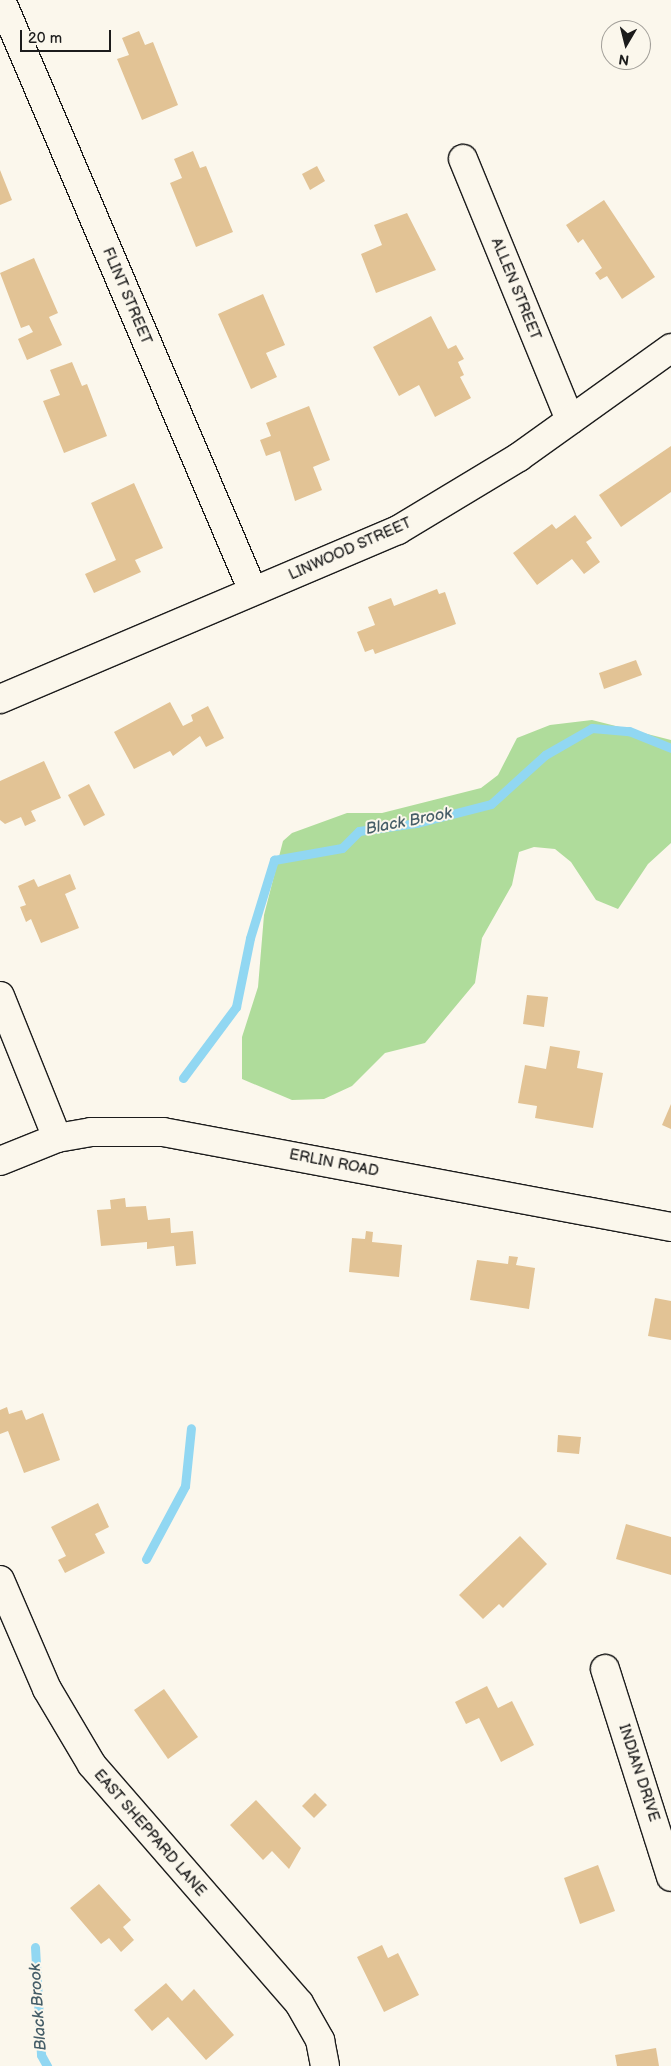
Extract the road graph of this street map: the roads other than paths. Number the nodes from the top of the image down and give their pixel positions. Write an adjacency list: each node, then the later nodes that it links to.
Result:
1 (1, 0): 5 (street, FLINT STREET)
2 (463, 159): 4 (street, ALLEN STREET)
3 (671, 348): 4 (street, LINWOOD STREET)
4 (570, 420): 5 (street, LINWOOD STREET)
5 (253, 591): 6 (street, LINWOOD STREET)
6 (0, 699)
7 (0, 996): 8 (street)
8 (58, 1138): 9 (street, ERLIN ROAD); 10 (street, ERLIN ROAD)
9 (0, 1161)
10 (671, 1227)
11 (0, 1580): 14 (street, EAST SHEPPARD LANE)
12 (605, 1669): 13 (street, INDIAN DRIVE)
13 (671, 1877)
14 (325, 2066)

